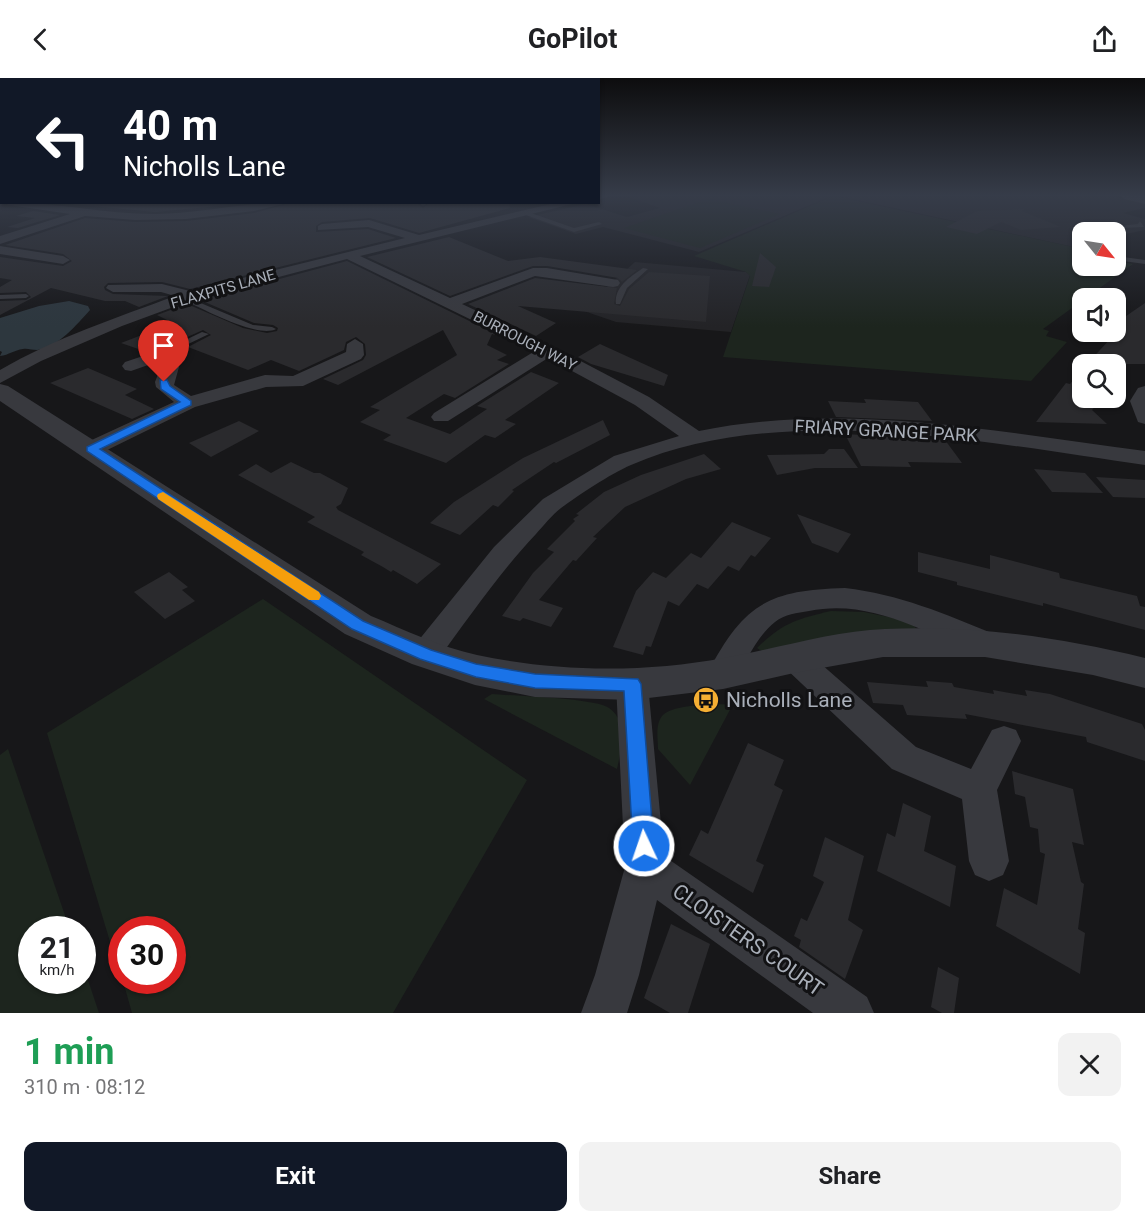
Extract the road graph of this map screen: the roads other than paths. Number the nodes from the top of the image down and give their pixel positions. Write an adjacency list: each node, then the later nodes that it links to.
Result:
1 (410, 240): 3 (street, FLAXPITS LANE)
2 (0, 250): 5 (street)
3 (348, 255): 12 (street, FLAXPITS LANE); 13 (street, BURROUGH WAY)
4 (1126, 259): 6 (lane)
5 (64, 260)
6 (1145, 262)
7 (645, 269): 8 (lane)
8 (619, 284): 13 (street); 14 (lane)
9 (113, 288): 12 (street)
10 (26, 296): 11 (lane)
11 (0, 297)
12 (187, 297): 15 (lane); 19 (street, FLAXPITS LANE)
13 (450, 303): 18 (street, BURROUGH WAY)
14 (618, 303)
15 (272, 329)
16 (205, 334): 20 (lane)
17 (355, 344): 26 (street)
18 (548, 351): 27 (street); 29 (street, BURROUGH WAY)
19 (35, 357): 21 (street, FLAXPITS LANE); 23 (street, FLAXPITS LANE)
20 (152, 357): 22 (street); 26 (street)
21 (0, 366)
22 (131, 366)
23 (0, 378)
24 (0, 392): 30 (street)
25 (1145, 392): 28 (street)
26 (188, 403): 30 (street)
27 (442, 417)
28 (1145, 418)
29 (695, 438): 31 (street, FRIARY GRANGE PARK); 33 (street, FRIARY GRANGE PARK)
30 (91, 449): 33 (street)
31 (1145, 458)
32 (985, 643): 34 (street); 35 (street); 36 (street)
33 (426, 654): 37 (street)
34 (794, 657): 36 (street); 39 (street)
35 (1145, 673)
36 (723, 674): 37 (street)
37 (632, 684): 41 (street)
38 (1004, 741): 39 (street)
39 (979, 789): 40 (street)
40 (989, 861)
41 (645, 867): 42 (street); 43 (street, CLOISTERS COURT)
42 (604, 1013)
43 (851, 1013)

